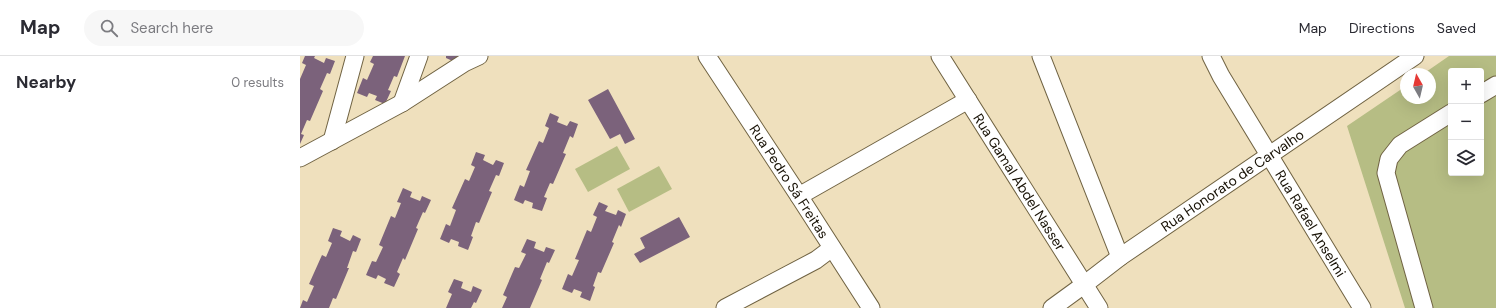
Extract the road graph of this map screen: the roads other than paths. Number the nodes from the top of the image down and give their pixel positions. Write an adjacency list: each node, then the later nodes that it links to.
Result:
1 (355, 56): 14 (street)
2 (419, 56): 12 (street)
3 (707, 56): 17 (street, Rua Pedro Sá Freitas)
4 (940, 56): 11 (street, Rua Gamal Abdel Nasser)
5 (1041, 56): 19 (street)
6 (1211, 56): 15 (street, Rua Rafael Anselmi)
7 (1414, 56): 15 (street, Rua Honorato de Carvalho)
8 (470, 58): 12 (street)
9 (1496, 85): 10 (street)
10 (1484, 92)
11 (968, 100): 17 (street); 20 (street, Rua Gamal Abdel Nasser)
12 (402, 102): 14 (street)
13 (1448, 115): 26 (street)
14 (332, 141): 16 (street)
15 (1268, 155): 19 (street, Rua Honorato de Carvalho); 25 (street, Rua Rafael Anselmi)
16 (300, 158)
17 (799, 196): 18 (street, Rua Pedro Sá Freitas)
18 (832, 248): 21 (street); 22 (street, Rua Pedro Sá Freitas)
19 (1120, 257): 20 (street, Rua Honorato de Carvalho)
20 (1085, 284): 23 (street, Rua Honorato de Carvalho); 24 (street, Rua Gamal Abdel Nasser)
21 (725, 308)
22 (871, 308)
23 (1052, 308)
24 (1099, 308)
25 (1362, 308)
26 (1424, 308)

